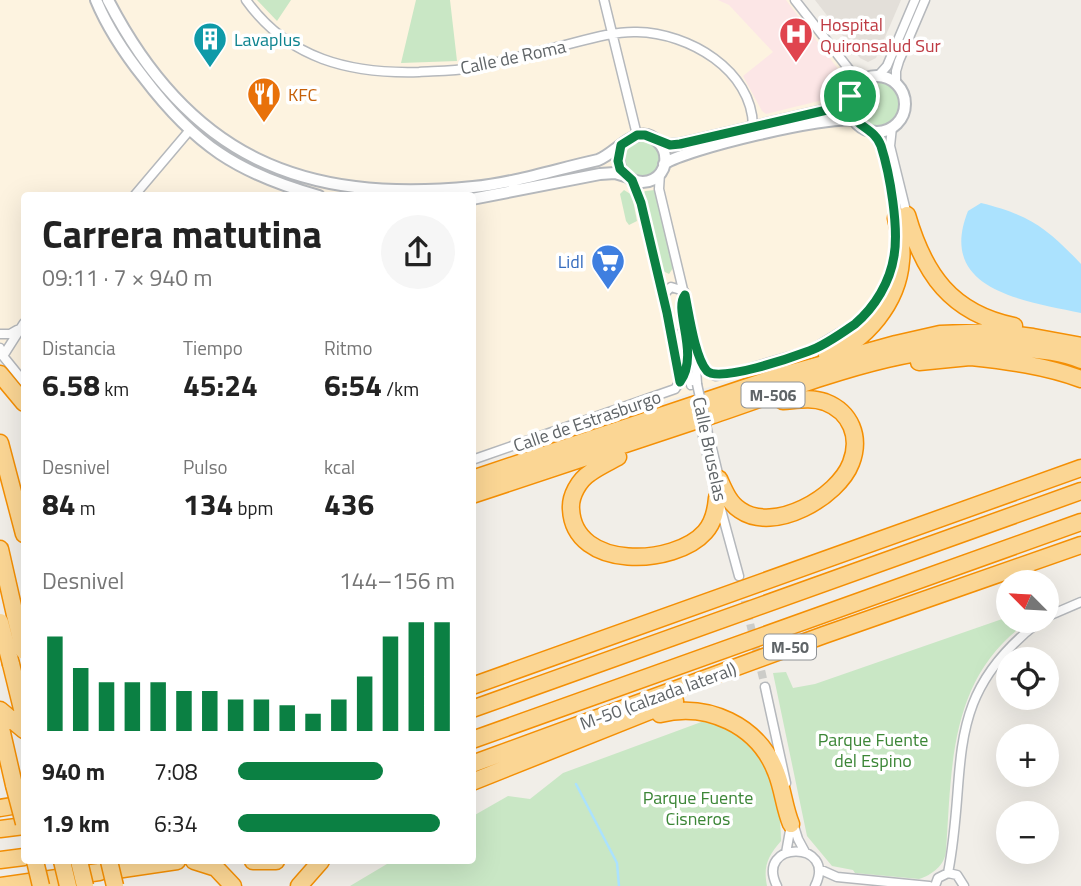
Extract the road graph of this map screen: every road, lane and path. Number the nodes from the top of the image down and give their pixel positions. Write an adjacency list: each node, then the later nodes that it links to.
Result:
1 (96, 0): 17 (street)
2 (108, 0): 20 (street)
3 (246, 0): 8 (street, Calle de Roma)
4 (604, 0): 8 (street)
5 (795, 0): 10 (street)
6 (915, 0): 9 (street)
7 (925, 0): 11 (street)
8 (612, 35): 14 (street, Calle de Roma); 18 (street)
9 (878, 76): 10 (street); 11 (street)
10 (859, 82): 12 (street)
11 (896, 84): 15 (street)
12 (850, 96): 13 (street); 14 (street)
13 (854, 120): 16 (street); 21 (street)
14 (754, 127): 19 (street)
15 (892, 127): 16 (street); 26 (street)
16 (869, 130): 26 (street)
17 (188, 131): 23 (street); 24 (street)
18 (637, 135): 19 (street); 20 (street)
19 (659, 142): 21 (street)
20 (621, 145): 22 (street)
21 (662, 168): 22 (street); 27 (street, Calle Bruselas)
22 (628, 178): 25 (street); 28 (street, Calle Bruselas)
23 (137, 192)
24 (304, 192)
25 (476, 198)
26 (901, 217): 35 (highway); 36 (street); 43 (highway)
27 (678, 270): 28 (street); 29 (street, Calle Bruselas)
28 (659, 275): 30 (street, Calle Bruselas)
29 (685, 293): 30 (street); 36 (street, Calle Bruselas); 40 (street, Calle Bruselas)
30 (663, 295): 31 (street, Calle Bruselas)
31 (667, 313): 40 (street, Calle Bruselas); 46 (street, Calle Bruselas)
32 (21, 327): 34 (street)
33 (21, 327): 37 (street)
34 (0, 334)
35 (1081, 344): 43 (highway, M-506)
36 (695, 347): 47 (street, Calle Bruselas)
37 (1, 352): 44 (street)
38 (965, 356): 41 (highway); 45 (highway); 49 (highway)
39 (1081, 360): 61 (highway, M-506)
40 (687, 366): 46 (street, Calle de Estrasburgo); 47 (street, Calle Bruselas)
41 (1081, 367)
42 (0, 374): 48 (highway)
43 (777, 377): 57 (highway, M-506)
44 (21, 378)
45 (1081, 379)
46 (680, 382): 54 (street, Calle de Estrasburgo)
47 (694, 385): 51 (street, Calle Bruselas)
48 (21, 399)
49 (783, 401): 53 (highway); 58 (highway)
50 (0, 428): 59 (highway)
51 (705, 435): 58 (street, Calle Bruselas); 62 (street, Calle Bruselas)
52 (0, 443): 66 (highway)
53 (618, 457): 62 (highway); 63 (highway)
54 (476, 459)
55 (1081, 468): 75 (highway)
56 (1081, 474): 69 (highway)
57 (476, 478)
58 (719, 479): 64 (street, Calle Bruselas)
59 (21, 487)
60 (1081, 491): 69 (highway)
61 (476, 494)
62 (717, 498): 64 (street, Calle Bruselas)
63 (476, 500)
64 (725, 520): 70 (street, Calle Bruselas)
65 (1081, 522): 84 (highway, M-50)
66 (21, 523)
67 (1081, 545): 71 (highway, M-50 (calzada lateral) / M-50)
68 (0, 549): 74 (highway)
69 (902, 554): 86 (highway)
70 (739, 576)
71 (973, 584): 93 (highway, M-50 (calzada lateral) / M-50); 94 (highway)
72 (1081, 602): 73 (street)
73 (1059, 611)
74 (13, 622): 77 (highway); 78 (highway, bridge); 80 (highway, bridge)
75 (627, 630): 81 (highway); 82 (highway)
76 (1024, 634): 116 (street)
77 (0, 636)
78 (21, 643)
79 (21, 645): 80 (highway)
80 (5, 658): 85 (highway)
81 (476, 677)
82 (476, 685)
83 (765, 687): 100 (street)
84 (568, 706): 90 (highway, M-50); 91 (highway, M-50)
85 (21, 708)
86 (476, 708)
87 (0, 710): 89 (highway)
88 (0, 724): 96 (highway)
89 (21, 728)
90 (476, 739)
91 (476, 749)
92 (0, 758): 96 (highway)
93 (476, 763)
94 (490, 775): 95 (highway); 100 (highway)
95 (476, 780)
96 (15, 785): 99 (highway, bridge)
97 (21, 804): 98 (highway)
98 (0, 808)
99 (21, 811)
100 (790, 818): 103 (street); 104 (street)
101 (21, 825): 102 (highway)
102 (0, 829)
103 (805, 852): 104 (street); 115 (street)
104 (786, 853): 126 (street)
105 (21, 857): 106 (highway)
106 (0, 860)
107 (36, 864): 120 (highway, bridge)
108 (63, 864): 121 (highway, bridge)
109 (80, 864): 122 (highway, bridge)
110 (106, 864): 118 (highway)
111 (140, 864): 114 (highway)
112 (203, 864): 124 (highway)
113 (318, 864): 125 (highway)
114 (104, 867): 119 (highway); 123 (highway, bridge)
115 (819, 869): 117 (street); 127 (street)
116 (948, 873): 129 (street); 130 (street)
117 (837, 877): 127 (street); 128 (street)
118 (0, 879)
119 (0, 886)
120 (41, 886)
121 (68, 886)
122 (85, 886)
123 (115, 886)
124 (233, 886)
125 (299, 886)
126 (777, 886)
127 (815, 886)
128 (929, 886)
129 (935, 886)
130 (964, 886)

